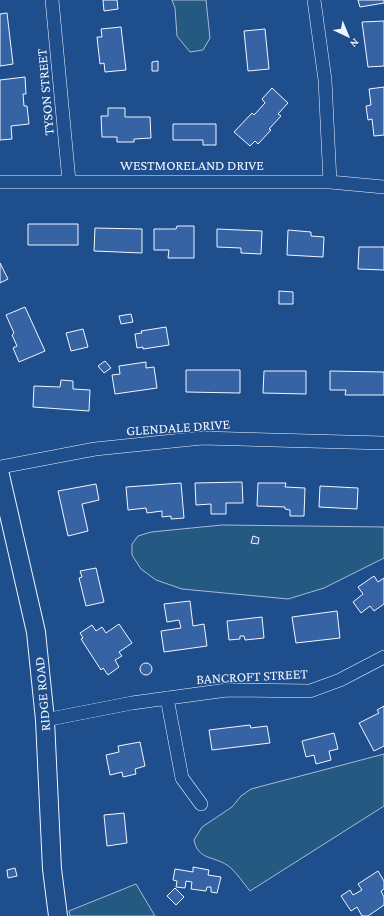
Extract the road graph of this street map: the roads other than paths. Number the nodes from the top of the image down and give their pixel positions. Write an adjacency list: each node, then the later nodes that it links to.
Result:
1 (52, 0): 3 (street, TYSON STREET)
2 (314, 0): 5 (street)
3 (69, 181): 4 (street, WESTMORELAND DRIVE); 5 (street, WESTMORELAND DRIVE)
4 (0, 182)
5 (330, 182): 6 (street, WESTMORELAND DRIVE)
6 (384, 187)
7 (384, 443): 8 (street, GLENDALE DRIVE)
8 (0, 467)
9 (0, 475): 12 (street, RIDGE ROAD)
10 (384, 657): 11 (street, BANCROFT STREET)
11 (167, 698): 12 (street, BANCROFT STREET); 13 (street)
12 (45, 720): 14 (street, RIDGE ROAD)
13 (201, 804)
14 (58, 916)

